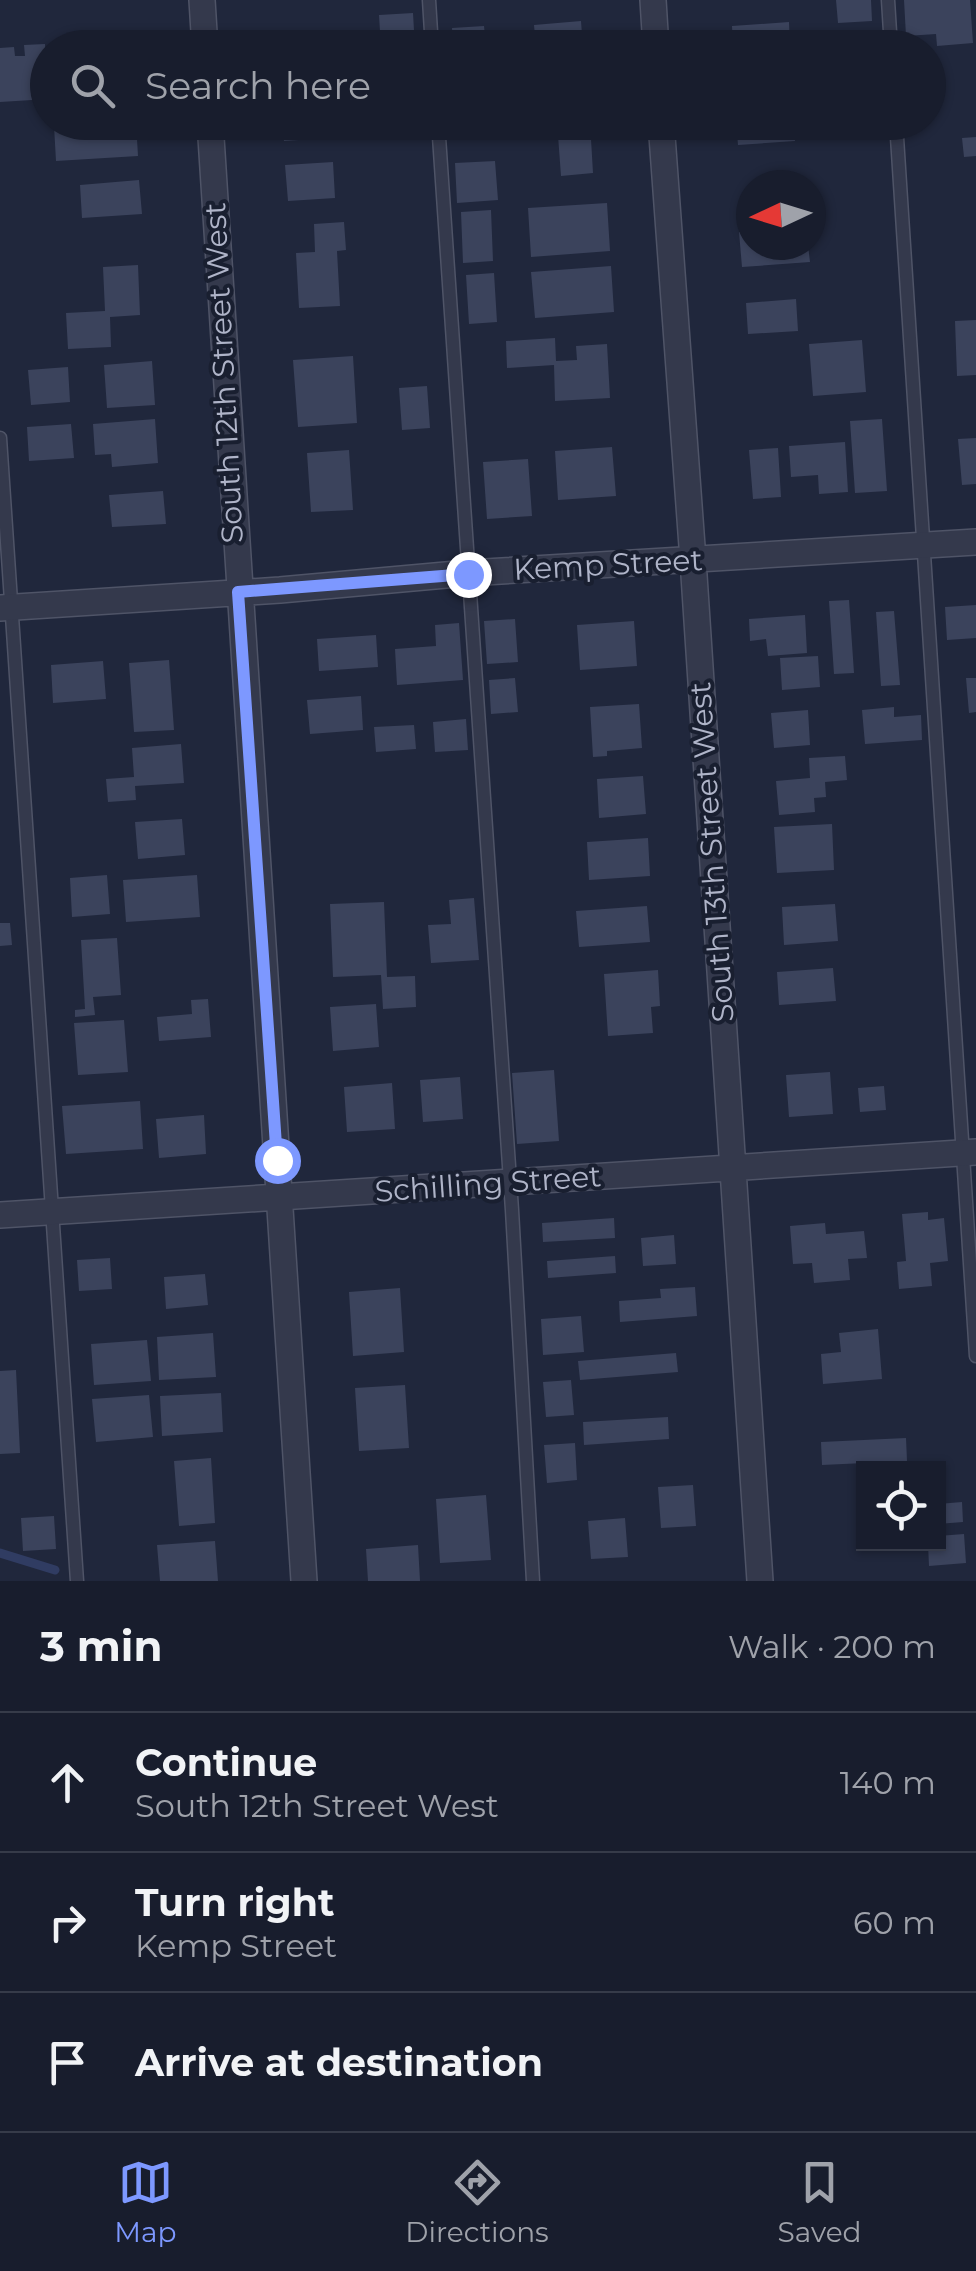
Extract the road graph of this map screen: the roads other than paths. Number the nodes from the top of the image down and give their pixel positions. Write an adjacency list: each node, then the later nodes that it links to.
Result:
1 (202, 0): 5 (street)
2 (429, 0): 6 (lane)
3 (652, 0): 7 (street)
4 (888, 0): 8 (lane)
5 (204, 30)
6 (431, 30)
7 (654, 30)
8 (890, 30)
9 (211, 140): 18 (street, South 12th Street West)
10 (439, 140): 17 (lane)
11 (662, 140): 16 (street, South 13th Street West)
12 (897, 140): 15 (lane)
13 (0, 438): 19 (lane)
14 (976, 542): 15 (street, Kemp Street)
15 (924, 545): 16 (street, Kemp Street); 20 (lane)
16 (692, 560): 17 (street, Kemp Street); 21 (street, South 13th Street West)
17 (468, 574): 18 (street, Kemp Street); 22 (lane)
18 (238, 592): 19 (street, Kemp Street); 23 (street, South 12th Street West)
19 (6, 607): 24 (lane)
20 (969, 1153): 21 (street, Schilling Street); 26 (lane)
21 (734, 1169): 22 (street, Schilling Street); 30 (street, South 13th Street West)
22 (510, 1183): 23 (street, Schilling Street); 29 (lane)
23 (280, 1198): 24 (street, Schilling Street); 28 (street, South 12th Street West)
24 (52, 1212): 25 (street, Schilling Street); 27 (lane)
25 (0, 1215)
26 (976, 1356)
27 (77, 1581)
28 (304, 1581)
29 (533, 1581)
30 (760, 1581)

